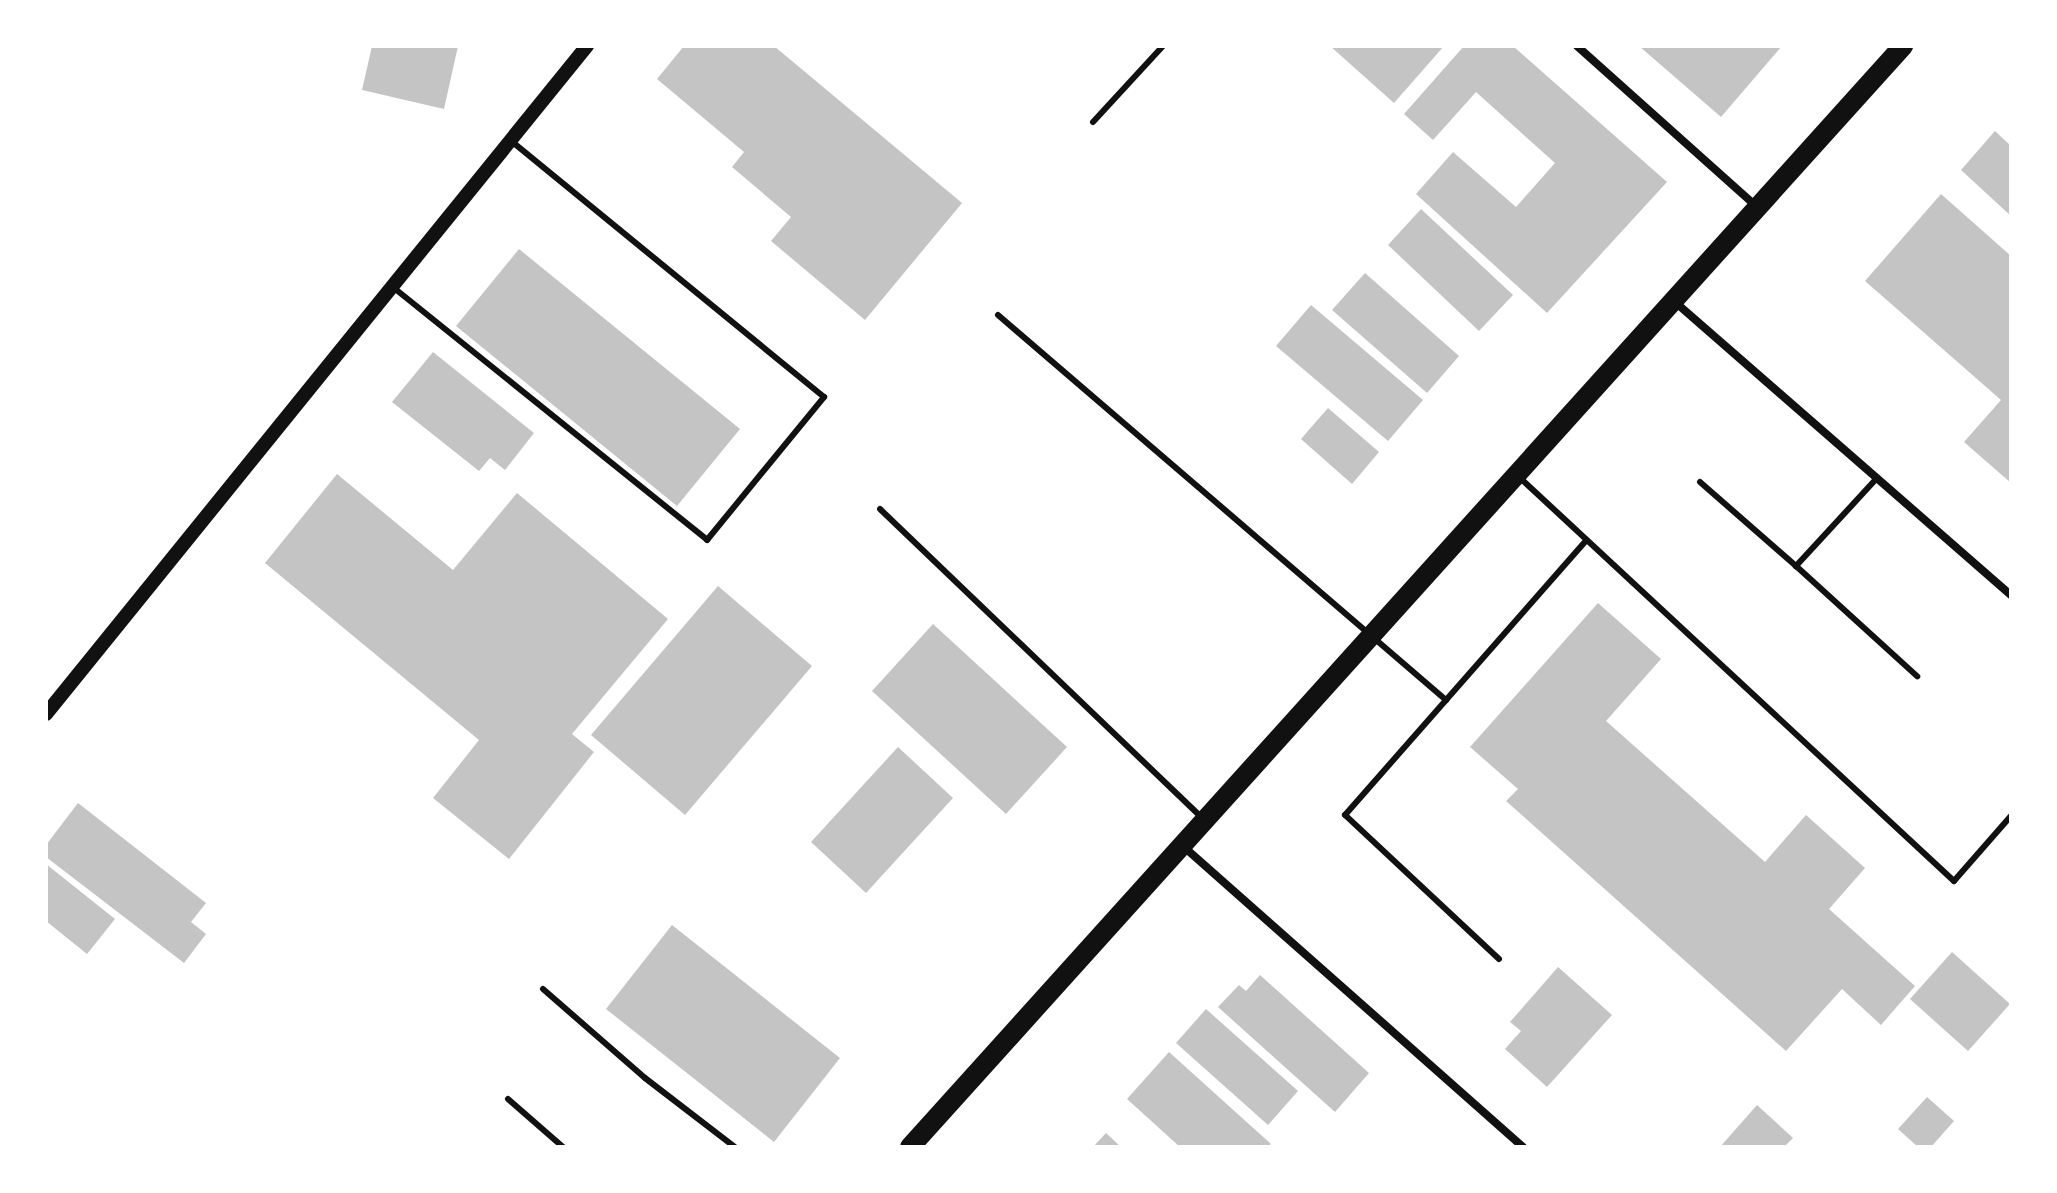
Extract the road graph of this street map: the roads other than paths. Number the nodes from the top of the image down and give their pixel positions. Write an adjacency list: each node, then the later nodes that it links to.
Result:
1 (587, 46): 6 (street)
2 (1163, 46): 5 (lane)
3 (1577, 46): 7 (street)
4 (1903, 46): 7 (main road)
5 (1093, 122)
6 (510, 140): 8 (street); 8 (lane)
7 (1758, 207): 9 (main road)
8 (392, 286): 21 (street)
9 (1675, 302): 11 (main road); 12 (street)
10 (998, 315): 18 (lane)
11 (1518, 476): 15 (lane); 18 (main road)
12 (1877, 478): 16 (lane); 17 (street)
13 (1700, 482): 16 (lane)
14 (880, 509): 23 (lane)
15 (1586, 541): 20 (lane); 22 (lane)
16 (1796, 566): 19 (lane)
17 (2011, 595)
18 (1374, 636): 20 (lane); 23 (main road)
19 (1917, 676)
20 (1446, 700): 25 (lane)
21 (46, 714)
22 (2011, 816)
23 (1206, 822): 24 (main road)
24 (1183, 846): 30 (main road); 31 (street)
25 (1499, 959)
26 (543, 989): 29 (lane)
27 (508, 1099): 28 (lane)
28 (563, 1147)
29 (735, 1147)
30 (910, 1147)
31 (1523, 1147)

